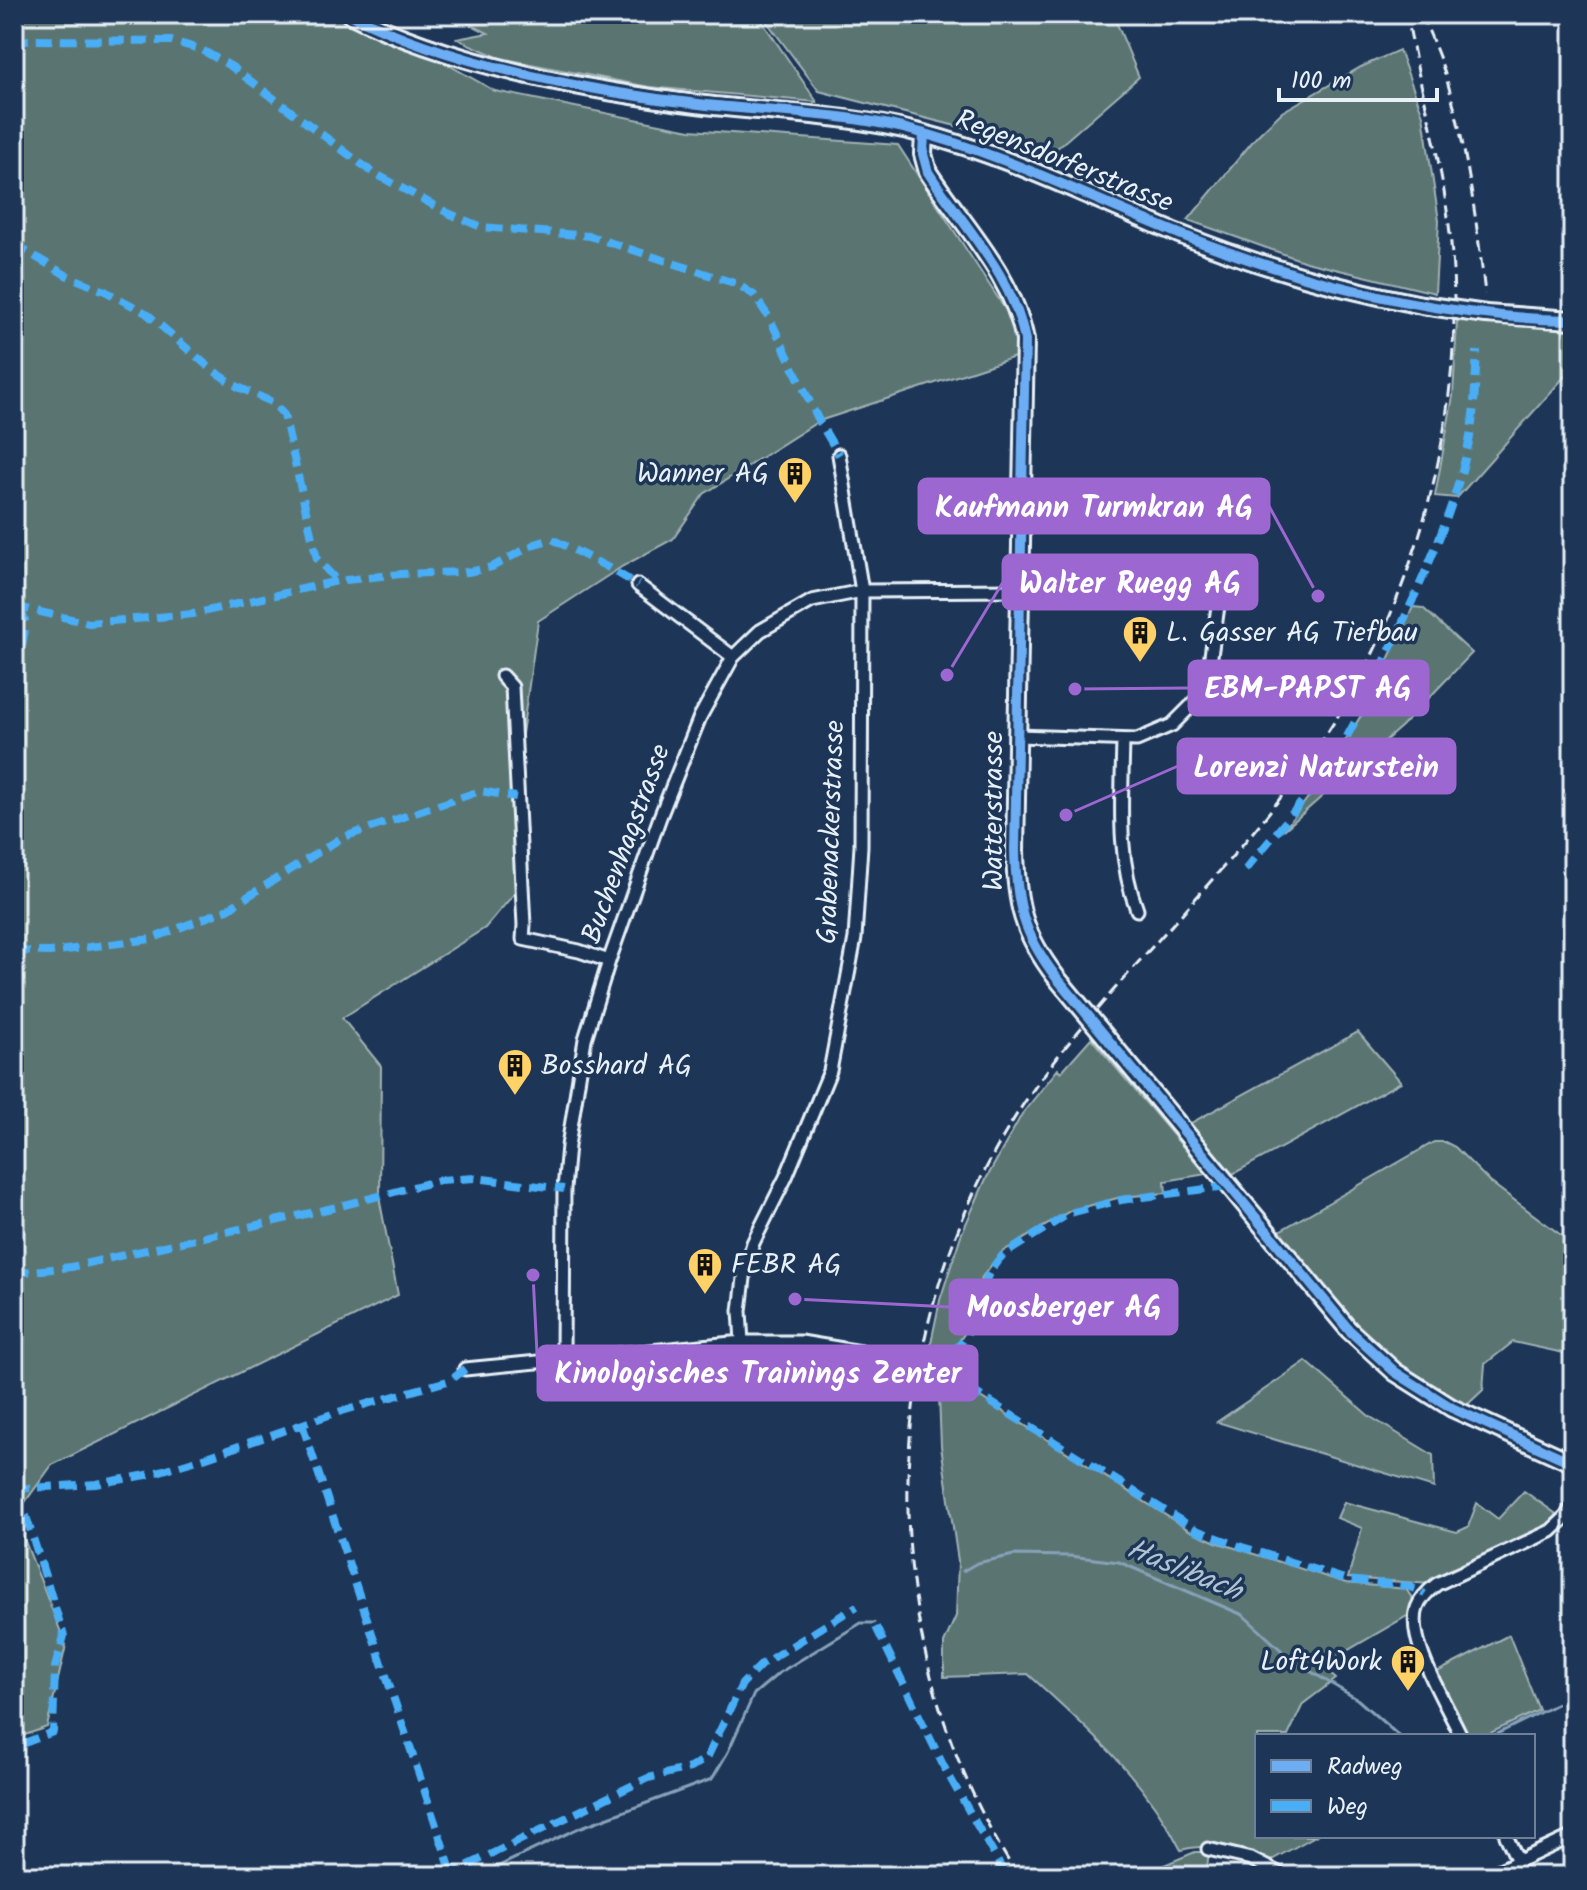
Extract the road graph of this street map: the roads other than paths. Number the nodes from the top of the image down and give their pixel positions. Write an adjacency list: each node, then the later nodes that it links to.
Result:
1 (350, 14): 2 (street, Regensdorferstrasse)
2 (924, 134): 3 (street, Regensdorferstrasse, bridge); 6 (street, Watterstrasse)
3 (1573, 320)
4 (839, 455): 7 (street, Grabenackerstrasse)
5 (638, 585): 9 (street)
6 (1020, 590): 7 (street, Buchenhagstrasse); 11 (street, Watterstrasse)
7 (862, 591): 9 (street, Buchenhagstrasse); 15 (street, Grabenackerstrasse)
8 (1219, 599): 12 (street)
9 (733, 657): 14 (street, Buchenhagstrasse)
10 (502, 676): 14 (street)
11 (1018, 736): 12 (street); 19 (street, Watterstrasse)
12 (1123, 740): 13 (street)
13 (1137, 910)
14 (609, 961): 17 (street, Buchenhagstrasse)
15 (742, 1342): 16 (street); 17 (street)
16 (867, 1353)
17 (563, 1359): 18 (street)
18 (465, 1369)
19 (1573, 1463)
20 (1573, 1505): 21 (street)
21 (1570, 1520): 22 (street)
22 (1460, 1734)
23 (1573, 1836): 26 (street)
24 (1507, 1838): 26 (street)
25 (1208, 1849): 27 (street)
26 (1518, 1861): 28 (street)
27 (1284, 1876)
28 (1487, 1876)

